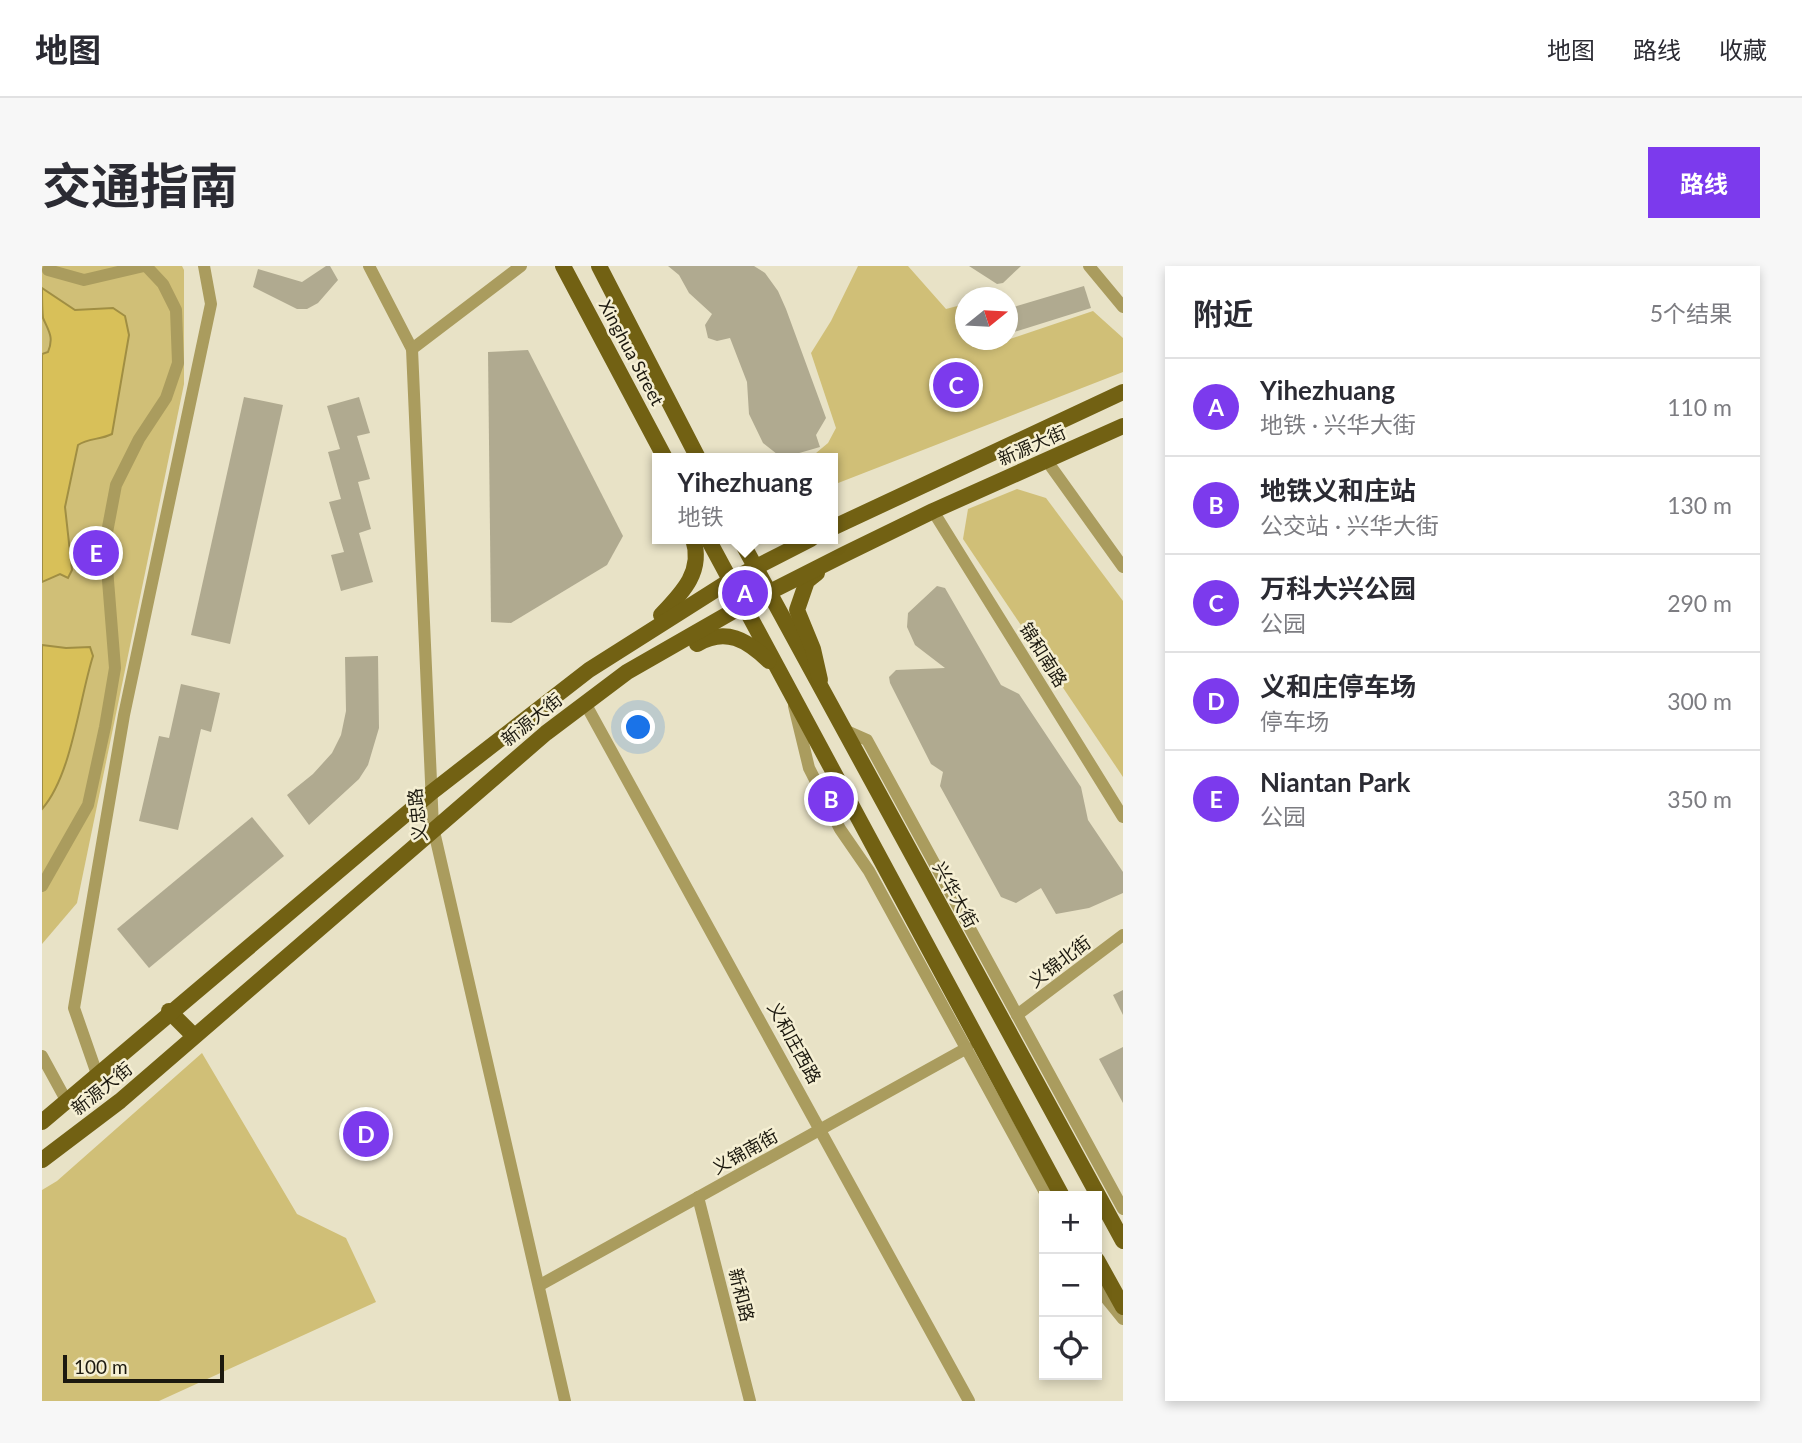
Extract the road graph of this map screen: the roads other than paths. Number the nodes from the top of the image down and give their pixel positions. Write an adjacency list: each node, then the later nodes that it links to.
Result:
1 (145, 266): 8 (street); 42 (street)
2 (204, 266): 49 (street)
3 (369, 266): 10 (street)
4 (521, 266): 10 (street)
5 (563, 266): 15 (main road, Xinghua Street)
6 (599, 266): 16 (main road, Xinghua Street)
7 (1088, 266): 9 (street)
8 (47, 272)
9 (1123, 307)
10 (412, 349): 39 (street, 义忠路)
11 (1123, 392): 12 (main road)
12 (1064, 418): 14 (main road); 18 (main road)
13 (1123, 426): 14 (main road, 新源大街)
14 (1075, 448): 17 (main road, 新源大街)
15 (661, 453)
16 (695, 453)
17 (1047, 461): 19 (main road, 新源大街); 27 (street)
18 (877, 505): 20 (main road); 21 (main road)
19 (933, 511): 26 (main road, 新源大街); 40 (street, 锦和南路)
20 (838, 513)
21 (838, 525)
22 (694, 544): 32 (main road)
23 (711, 544): 29 (main road)
24 (742, 544): 28 (main road)
25 (801, 544): 28 (main road)
26 (855, 549): 30 (main road, 新源大街); 36 (main road)
27 (1123, 567)
28 (754, 568): 29 (main road); 30 (main road, 兴华大街)
29 (731, 580): 31 (main road); 32 (main road)
30 (767, 593): 31 (main road, 新源大街); 36 (main road, 兴华大街)
31 (744, 605): 33 (main road, 新源大街); 34 (main road)
32 (647, 631): 39 (main road)
33 (627, 672): 34 (main road); 37 (main road, 新源大街)
34 (782, 673): 35 (main road)
35 (790, 688): 47 (street); 55 (main road)
36 (823, 696): 38 (main road, 兴华大街)
37 (585, 703): 41 (main road, 新源大街); 52 (street, 义和庄西路)
38 (842, 729): 45 (street); 58 (main road, 兴华大街)
39 (432, 792): 41 (street, 义忠路); 44 (main road)
40 (1123, 817)
41 (433, 827): 46 (main road, 新源大街); 60 (street, 义忠路)
42 (42, 886)
43 (1123, 935): 45 (street, 义锦北街)
44 (169, 1012): 46 (main road); 49 (main road)
45 (1017, 1015): 57 (street)
46 (194, 1036): 53 (main road, 新源大街)
47 (967, 1048): 52 (street, 义锦南街); 54 (street)
48 (43, 1063): 50 (street)
49 (97, 1074): 50 (main road)
50 (66, 1100): 51 (main road)
51 (42, 1122)
52 (822, 1129): 56 (street, 义锦南街); 66 (street, 义和庄西路)
53 (42, 1160)
54 (1044, 1191)
55 (1059, 1191)
56 (698, 1197): 60 (street, 义锦南街); 65 (street, 新和路)
57 (1123, 1209)
58 (1123, 1241)
59 (1102, 1269): 62 (main road)
60 (540, 1285): 64 (street, 义忠路)
61 (1102, 1293): 63 (street)
62 (1123, 1307)
63 (1123, 1319)
64 (565, 1401)
65 (750, 1401)
66 (969, 1401)

